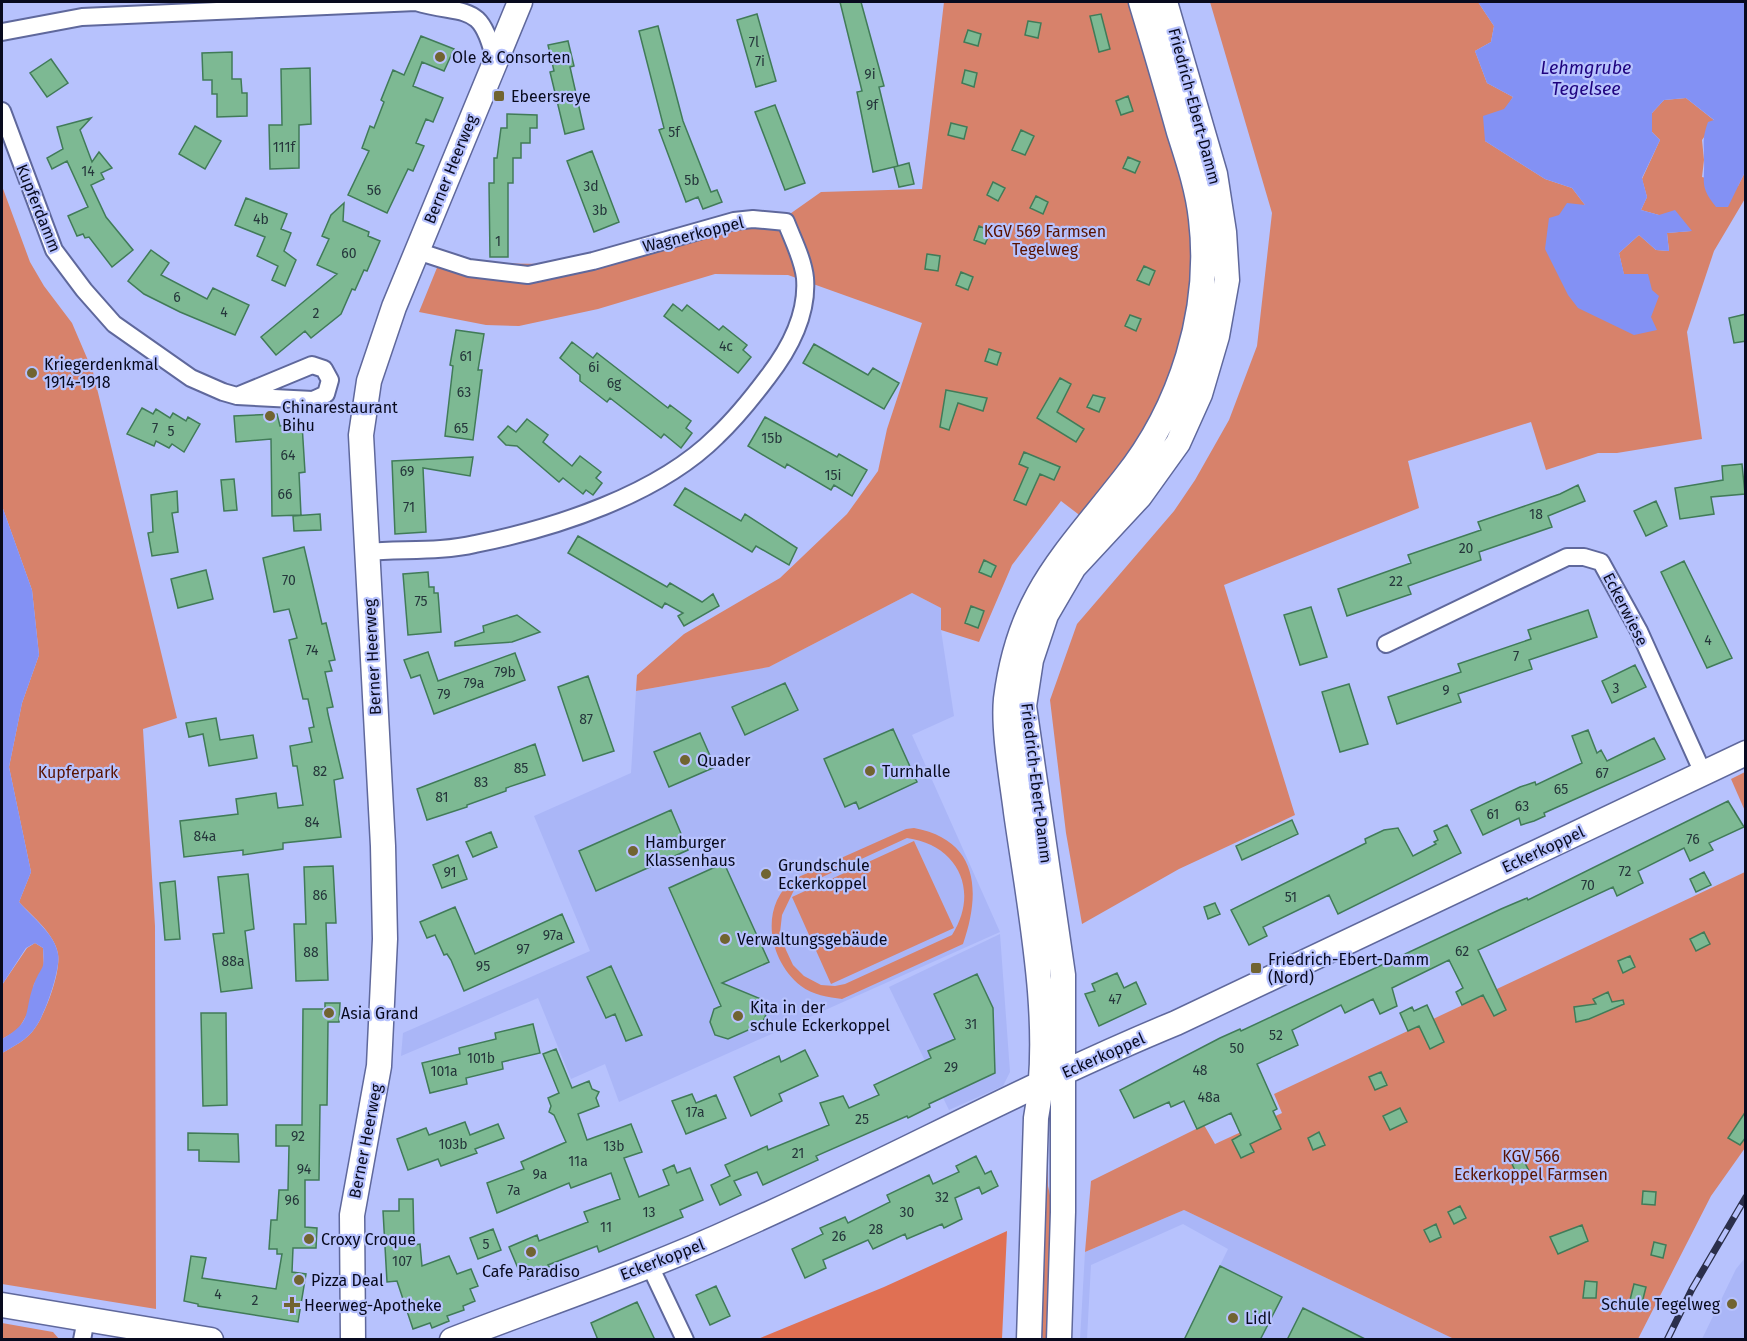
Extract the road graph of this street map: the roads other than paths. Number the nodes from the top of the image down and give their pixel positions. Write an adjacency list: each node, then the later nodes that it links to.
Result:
1 (416, 2): 5 (street); 6 (street)
2 (520, 2): 6 (street, Berner Heerweg)
3 (1141, 2): 15 (street, Friedrich-Ebert-Damm)
4 (1165, 2): 14 (street, Friedrich-Ebert-Damm)
5 (2, 32)
6 (495, 61): 8 (street, Berner Heerweg)
7 (2, 111): 9 (street, Kupferdamm)
8 (417, 251): 10 (street, Berner Heerweg); 10 (street, Wagnerkoppel)
9 (237, 396): 9 (street, Kupferdamm)
10 (367, 552): 21 (street, Berner Heerweg)
11 (1386, 644): 13 (street, Eckerwiese)
12 (1746, 753): 13 (street, Eckerkoppel)
13 (1703, 773): 14 (street, Eckerkoppel)
14 (1064, 1072): 15 (street, Eckerkoppel); 16 (street, Friedrich-Ebert-Damm)
15 (1033, 1095): 16 (street); 17 (street, Eckerkoppel); 24 (street, Friedrich-Ebert-Damm)
16 (1064, 1139): 25 (street, Friedrich-Ebert-Damm)
17 (649, 1264): 22 (street, Eckerkoppel); 23 (street)
18 (2, 1305): 19 (street)
19 (84, 1329): 20 (street)
20 (211, 1340)
21 (353, 1340)
22 (452, 1340)
23 (685, 1340)
24 (1029, 1340)
25 (1059, 1340)

